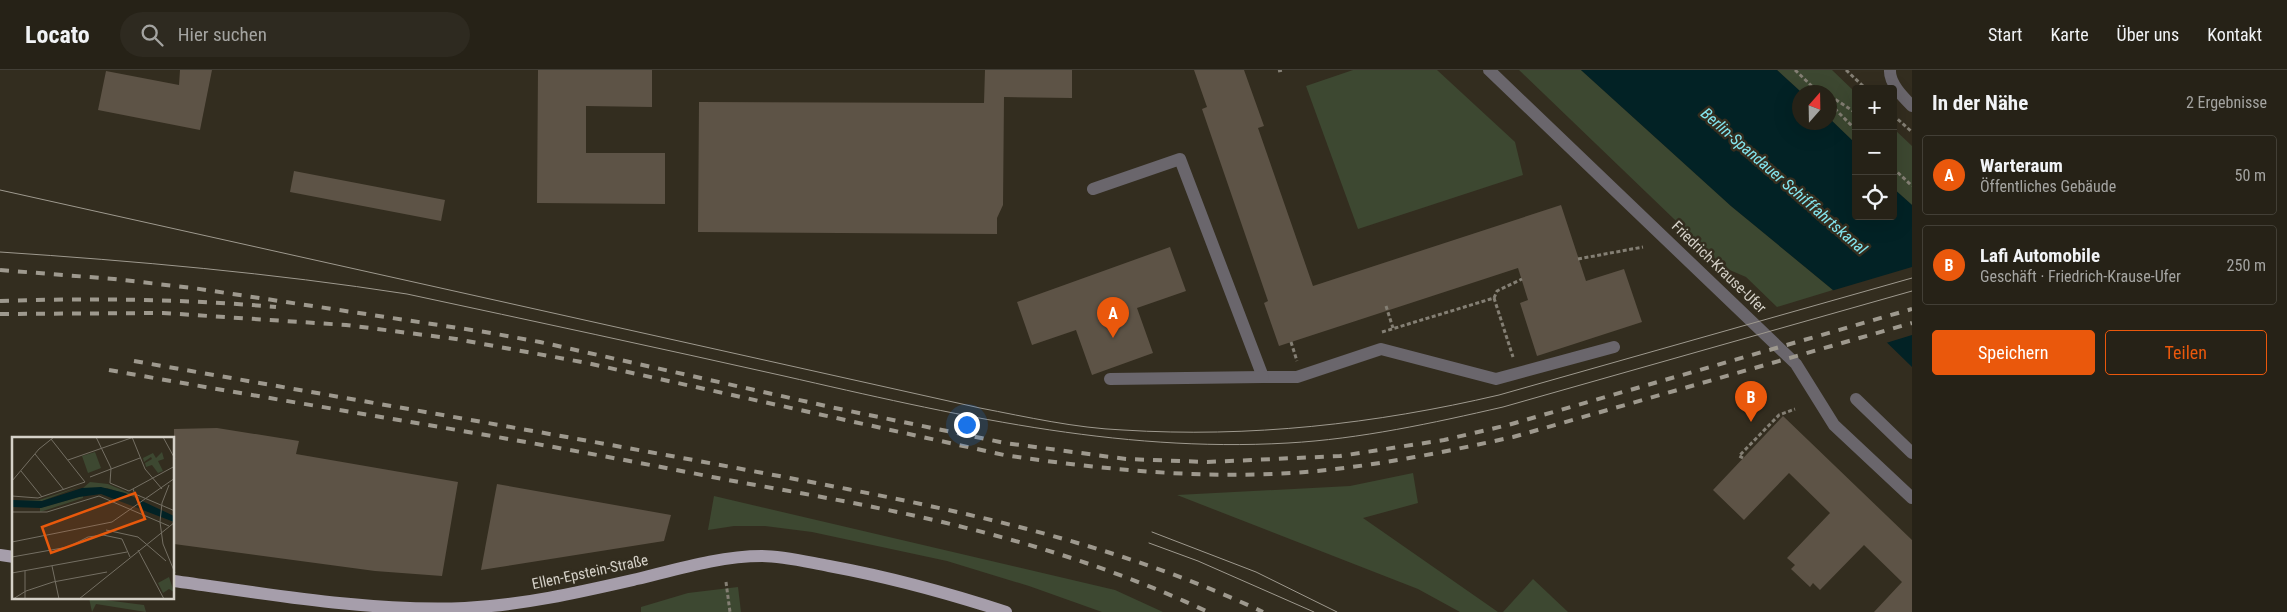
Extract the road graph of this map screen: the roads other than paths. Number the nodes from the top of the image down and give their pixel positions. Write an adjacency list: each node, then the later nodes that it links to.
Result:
1 (1489, 70): 10 (street, Friedrich-Krause-Ufer)
2 (1890, 70): 3 (street)
3 (1912, 106)
4 (1093, 189): 6 (street)
5 (1614, 347): 6 (street)
6 (1263, 377): 7 (street)
7 (1110, 379)
8 (1856, 399): 9 (street)
9 (1912, 453)
10 (1912, 498)
11 (175, 581): 12 (main road, Ellen-Epstein-Straße)
12 (1006, 612)

